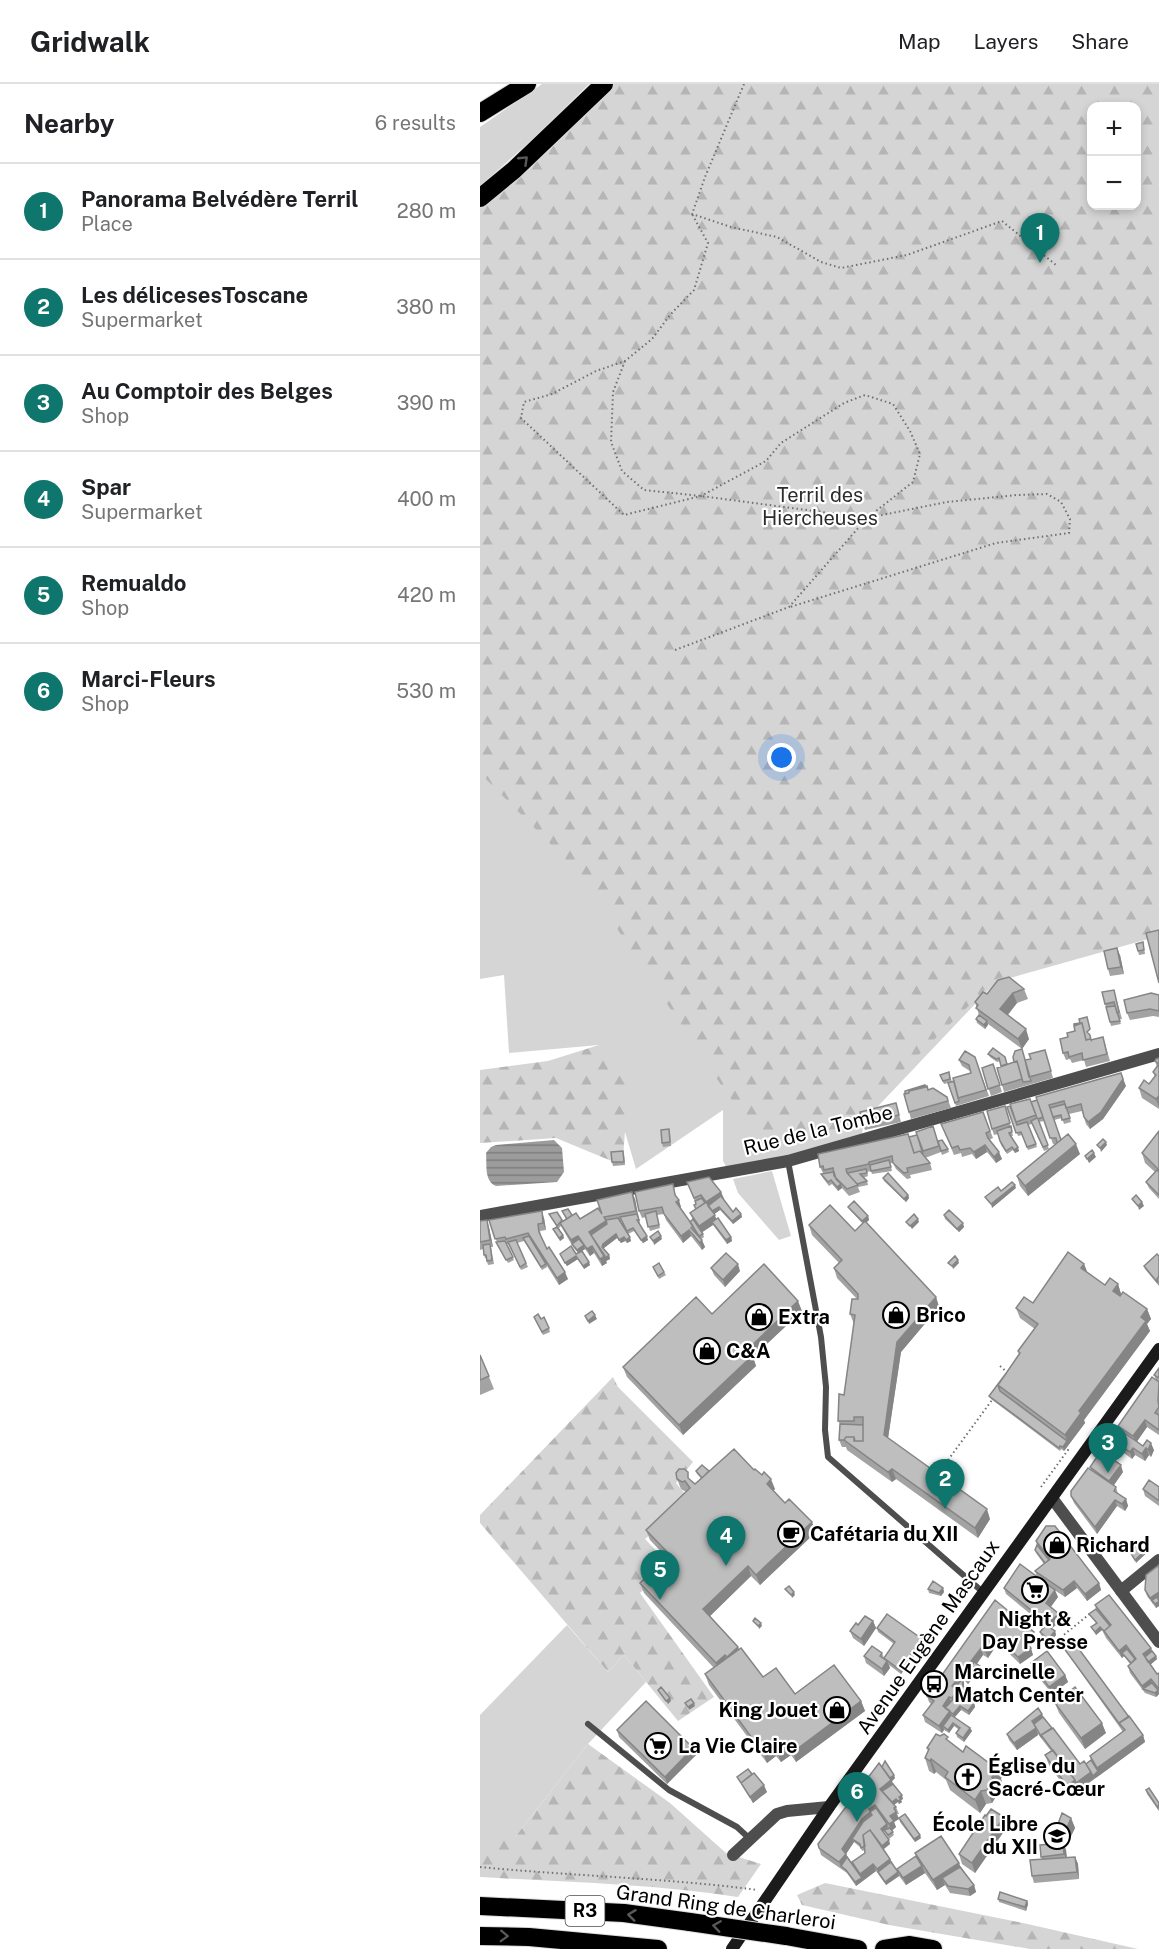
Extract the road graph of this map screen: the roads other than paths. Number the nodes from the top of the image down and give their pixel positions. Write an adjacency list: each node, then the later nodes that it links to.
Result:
1 (527, 84): 3 (highway)
2 (604, 84): 4 (highway, one-way to 2)
3 (480, 113)
4 (480, 198)
5 (1159, 1054): 6 (street, Rue de la Tombe)
6 (788, 1161): 7 (street, Rue de la Tombe); 12 (lane)
7 (480, 1216)
8 (1159, 1349): 9 (main road, Avenue Eugène Mascaux)
9 (1052, 1498): 11 (street); 12 (main road, Avenue Eugène Mascaux)
10 (1159, 1560): 11 (street)
11 (1121, 1591): 13 (street)
12 (984, 1593): 15 (main road, Avenue Eugène Mascaux)
13 (1159, 1641)
14 (588, 1724): 16 (lane)
15 (829, 1807): 16 (street); 21 (main road, Avenue Eugène Mascaux)
16 (750, 1839): 17 (street)
17 (733, 1855)
18 (480, 1906): 22 (highway, Grand Ring de Charleroi / R3, one-way to 18, bridge)
19 (480, 1936): 20 (highway, R3, one-way to 20)
20 (658, 1949)
21 (732, 1949)
22 (858, 1949)
23 (884, 1949): 24 (highway)
24 (933, 1949)

